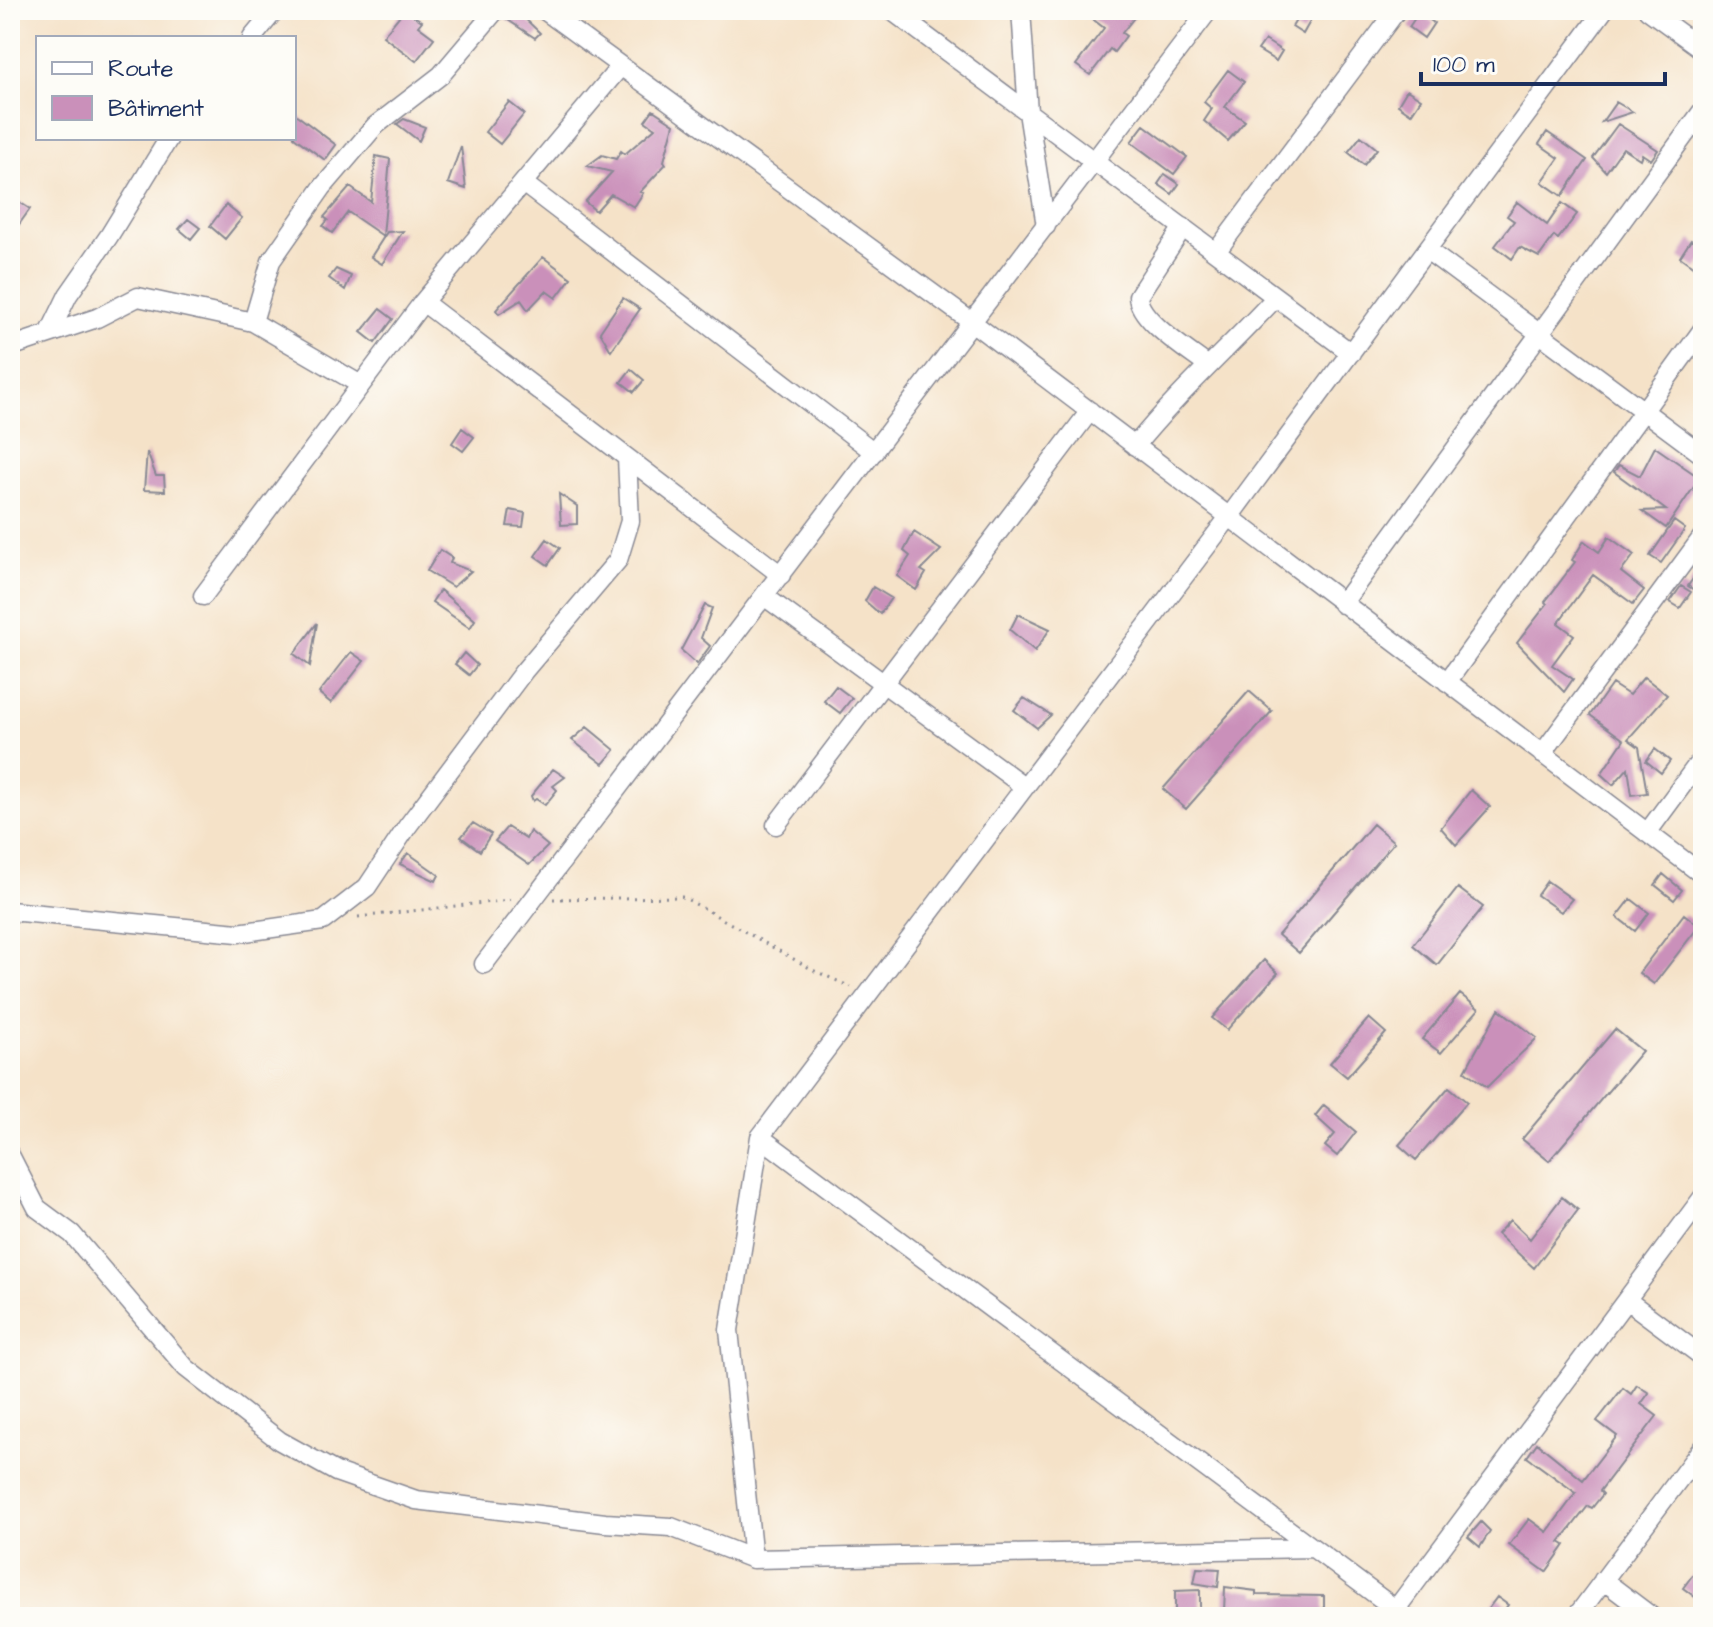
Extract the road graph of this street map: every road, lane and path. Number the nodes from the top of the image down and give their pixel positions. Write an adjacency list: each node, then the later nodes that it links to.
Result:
1 (275, 10): 10 (street)
2 (496, 10): 24 (street)
3 (544, 10): 12 (street)
4 (891, 10): 14 (street)
5 (1021, 10): 14 (street)
6 (1209, 10): 16 (street)
7 (1397, 10): 21 (street)
8 (1604, 10): 20 (street)
9 (1648, 10): 11 (street)
10 (254, 36)
11 (1703, 50)
12 (620, 67): 17 (street); 25 (street)
13 (1703, 110): 28 (street)
14 (1028, 112): 16 (street); 18 (street)
15 (168, 140): 27 (street)
16 (1095, 161): 18 (street); 19 (street)
17 (523, 183): 23 (street); 36 (street)
18 (1046, 226): 25 (street)
19 (1183, 227): 21 (street); 31 (street)
20 (1427, 250): 28 (street); 30 (street)
21 (1216, 252): 22 (street)
22 (1276, 297): 30 (street); 31 (street)
23 (423, 302): 32 (street); 38 (street)
24 (253, 322): 27 (street); 32 (street)
25 (973, 323): 33 (street); 36 (street)
26 (1703, 329): 34 (street)
27 (50, 332): 29 (street)
28 (1540, 334): 34 (street); 44 (street)
29 (10, 347)
30 (1351, 353): 39 (street)
31 (1208, 366): 35 (street)
32 (361, 385): 42 (street)
33 (1090, 411): 35 (street); 46 (street)
34 (1643, 411): 37 (street); 45 (street)
35 (1135, 446): 39 (street)
36 (874, 452): 41 (street)
37 (1703, 455)
38 (627, 458): 41 (street); 54 (street)
39 (1229, 517): 44 (street); 49 (street)
40 (1703, 536): 47 (street)
41 (781, 575): 43 (street)
42 (203, 596)
43 (764, 596): 46 (street); 53 (street)
44 (1342, 604): 45 (street)
45 (1447, 682): 47 (street)
46 (884, 683): 49 (street); 50 (street)
47 (1542, 754): 51 (street)
48 (1703, 757): 51 (street)
49 (1025, 787): 57 (street)
50 (776, 825)
51 (1647, 833): 52 (street)
52 (1703, 875)
53 (533, 899): 55 (path); 56 (street); 57 (path)
54 (10, 911)
55 (353, 918)
56 (484, 964)
57 (868, 995): 58 (street)
58 (760, 1137): 64 (street); 65 (street)
59 (10, 1155): 65 (street)
60 (1703, 1197): 61 (street)
61 (1628, 1301): 62 (street); 67 (street)
62 (1703, 1357)
63 (1703, 1447): 66 (street)
64 (1313, 1548): 65 (street); 67 (street)
65 (753, 1559)
66 (1603, 1580): 68 (street); 69 (street)
67 (1397, 1614)
68 (1576, 1617)
69 (1652, 1617)

